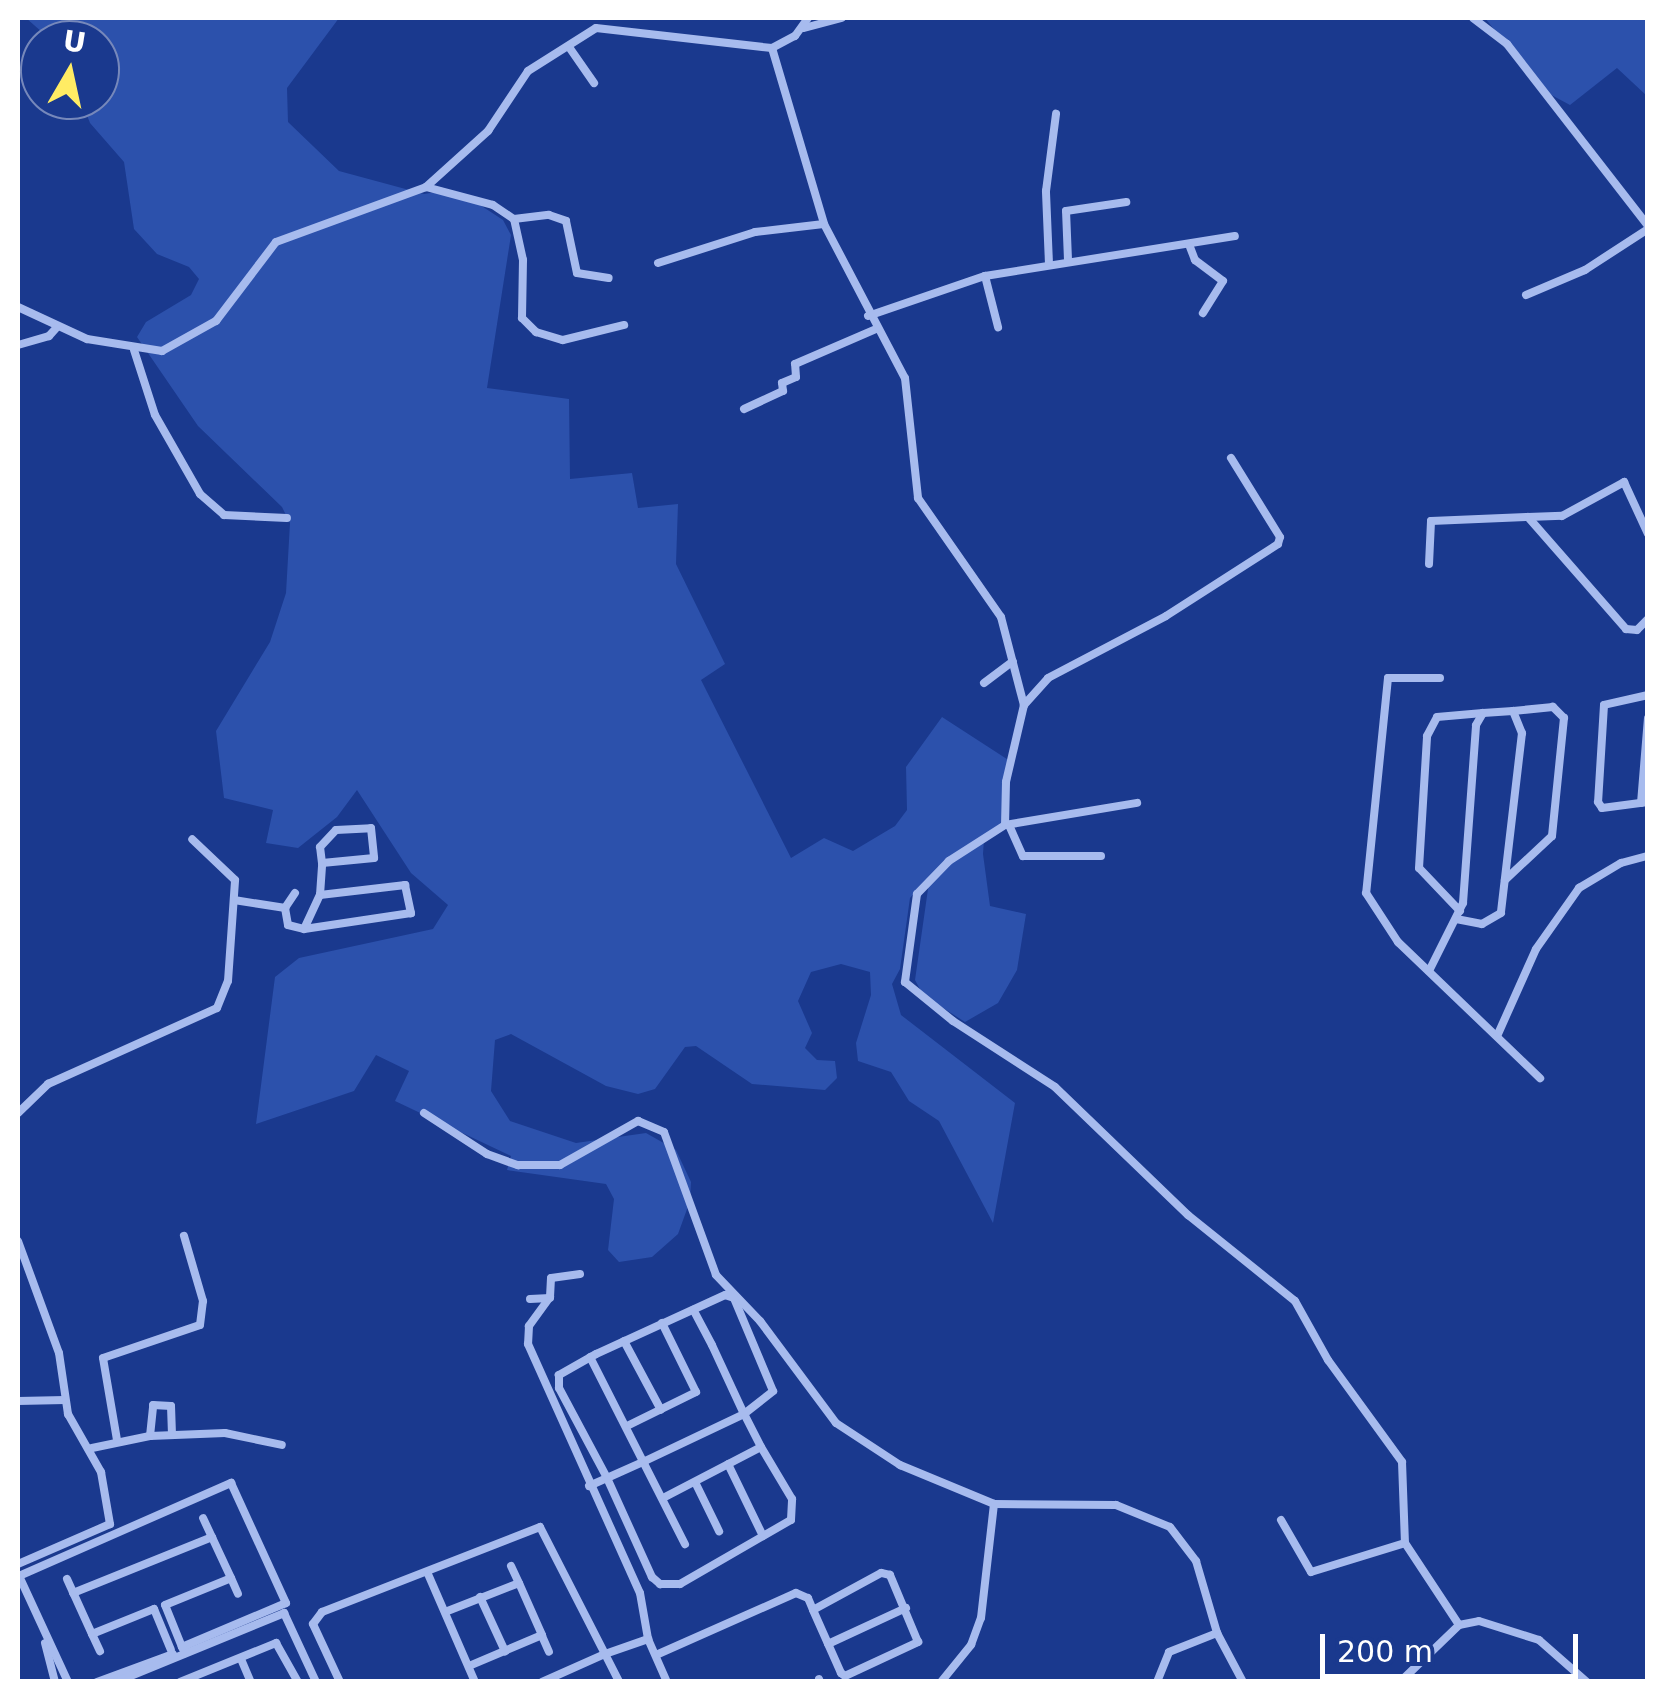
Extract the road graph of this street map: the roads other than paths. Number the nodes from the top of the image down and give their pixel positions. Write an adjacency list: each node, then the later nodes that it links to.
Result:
1 (588, 18): 5 (street)
2 (808, 18): 6 (street)
3 (842, 18): 6 (street)
4 (1473, 18): 17 (street)
5 (596, 28): 7 (street); 8 (street)
6 (804, 28): 8 (street)
7 (569, 47): 9 (street); 11 (street)
8 (772, 48): 16 (street)
9 (594, 84)
10 (1056, 114): 13 (street)
11 (426, 187): 15 (street); 34 (street)
12 (1126, 202): 14 (street)
13 (1045, 214): 14 (street); 22 (street)
14 (1064, 216): 20 (street)
15 (514, 220): 24 (street); 29 (street)
16 (824, 224): 21 (street); 28 (street)
17 (1648, 228): 25 (street)
18 (1235, 236): 19 (street)
19 (1190, 248): 20 (street); 27 (street)
20 (1068, 260): 22 (street)
21 (658, 263)
22 (1049, 264): 23 (street)
23 (984, 276): 28 (street); 31 (street)
24 (609, 278)
25 (1526, 296)
26 (18, 307): 30 (street)
27 (1204, 313)
28 (868, 316): 32 (street)
29 (624, 325)
30 (57, 327): 33 (street); 34 (street)
31 (998, 327)
32 (876, 329): 35 (street); 42 (street)
33 (18, 345)
34 (134, 350): 37 (street)
35 (744, 409)
36 (1231, 458): 46 (street)
37 (287, 518)
38 (1528, 518): 39 (street); 40 (street); 41 (street)
39 (1648, 534)
40 (1429, 564)
41 (1648, 620)
42 (1012, 661): 44 (street); 46 (street)
43 (1440, 678): 64 (street)
44 (984, 683)
45 (1648, 695): 51 (street)
46 (1024, 705): 52 (street)
47 (1513, 712): 48 (street); 57 (street); 57 (street)
48 (1483, 713): 62 (street); 62 (street)
49 (1648, 718): 51 (street)
50 (1136, 803): 52 (street)
51 (1644, 803)
52 (1007, 825): 54 (street); 102 (street)
53 (192, 838): 60 (street)
54 (1100, 856)
55 (1648, 856): 65 (street)
56 (322, 863): 56 (street); 59 (street)
57 (1505, 880): 62 (street)
58 (295, 893): 61 (street)
59 (320, 895): 63 (street); 63 (street)
60 (234, 900): 61 (street); 67 (street)
61 (284, 908): 63 (street)
62 (1458, 915): 64 (street)
63 (304, 929)
64 (1429, 970): 65 (street)
65 (1498, 1034): 66 (street)
66 (1540, 1078)
67 (18, 1113)
68 (424, 1113): 73 (street)
69 (184, 1236): 86 (street)
70 (18, 1240): 79 (street)
71 (580, 1274): 72 (street)
72 (550, 1298): 74 (street); 94 (street)
73 (734, 1298): 75 (street); 82 (street); 96 (street)
74 (530, 1300)
75 (694, 1310): 76 (street); 82 (street)
76 (662, 1323): 77 (street); 81 (street)
77 (624, 1341): 78 (street); 81 (street)
78 (590, 1357): 83 (street); 92 (street)
79 (64, 1400): 80 (street); 88 (street)
80 (18, 1401)
81 (660, 1410): 83 (street)
82 (744, 1414): 89 (street); 90 (street)
83 (627, 1426): 90 (street)
84 (172, 1434): 85 (street); 85 (street); 87 (street)
85 (150, 1436): 86 (street)
86 (117, 1440): 88 (street)
87 (282, 1445)
88 (92, 1448): 104 (street)
89 (761, 1448): 91 (street); 100 (street)
90 (645, 1461): 92 (street); 95 (street)
91 (728, 1464): 93 (street); 100 (street)
92 (607, 1478): 94 (street); 100 (street)
93 (695, 1482): 95 (street); 99 (street)
94 (589, 1486): 123 (street)
95 (663, 1498): 103 (street)
96 (994, 1504): 120 (street); 148 (street)
97 (203, 1518): 101 (street)
98 (1282, 1520): 102 (street)
99 (720, 1531)
100 (764, 1536)
101 (212, 1537): 107 (street); 111 (street)
102 (1405, 1543): 119 (street)
103 (685, 1544)
104 (18, 1564)
105 (511, 1566): 109 (street)
106 (428, 1574): 118 (street); 130 (street); 143 (street)
107 (231, 1578): 112 (street); 114 (street)
108 (67, 1579): 111 (street)
109 (519, 1584): 113 (street); 122 (street)
110 (18, 1585): 135 (street)
111 (73, 1593): 121 (street)
112 (238, 1594)
113 (480, 1597): 118 (street); 128 (street)
114 (165, 1605): 116 (street); 125 (street)
115 (906, 1608): 117 (street); 124 (street); 134 (street)
116 (154, 1609): 121 (street); 127 (street)
117 (813, 1610): 124 (street); 131 (street)
118 (445, 1612): 133 (street)
119 (1459, 1625): 151 (street); 152 (street)
120 (1217, 1633): 149 (street); 150 (street)
121 (92, 1634): 126 (street)
122 (542, 1636): 128 (street); 129 (street)
123 (648, 1639): 130 (street); 131 (street)
124 (828, 1644): 134 (street)
125 (182, 1646): 127 (street); 127 (street); 136 (street); 142 (street)
126 (100, 1650)
127 (171, 1650): 137 (street); 138 (street)
128 (506, 1651): 133 (street)
129 (549, 1652)
130 (606, 1654): 145 (street); 146 (street)
131 (656, 1655): 147 (street)
132 (241, 1659): 139 (street); 140 (street); 141 (street)
133 (469, 1666): 144 (street)
134 (852, 1679)
135 (55, 1682)
136 (68, 1682)
137 (98, 1682)
138 (116, 1682)
139 (180, 1682)
140 (252, 1682)
141 (298, 1682)
142 (316, 1682)
143 (340, 1682)
144 (476, 1682)
145 (542, 1682)
146 (620, 1682)
147 (667, 1682)
148 (941, 1682)
149 (1158, 1682)
150 (1242, 1682)
151 (1400, 1682)
152 (1587, 1682)

